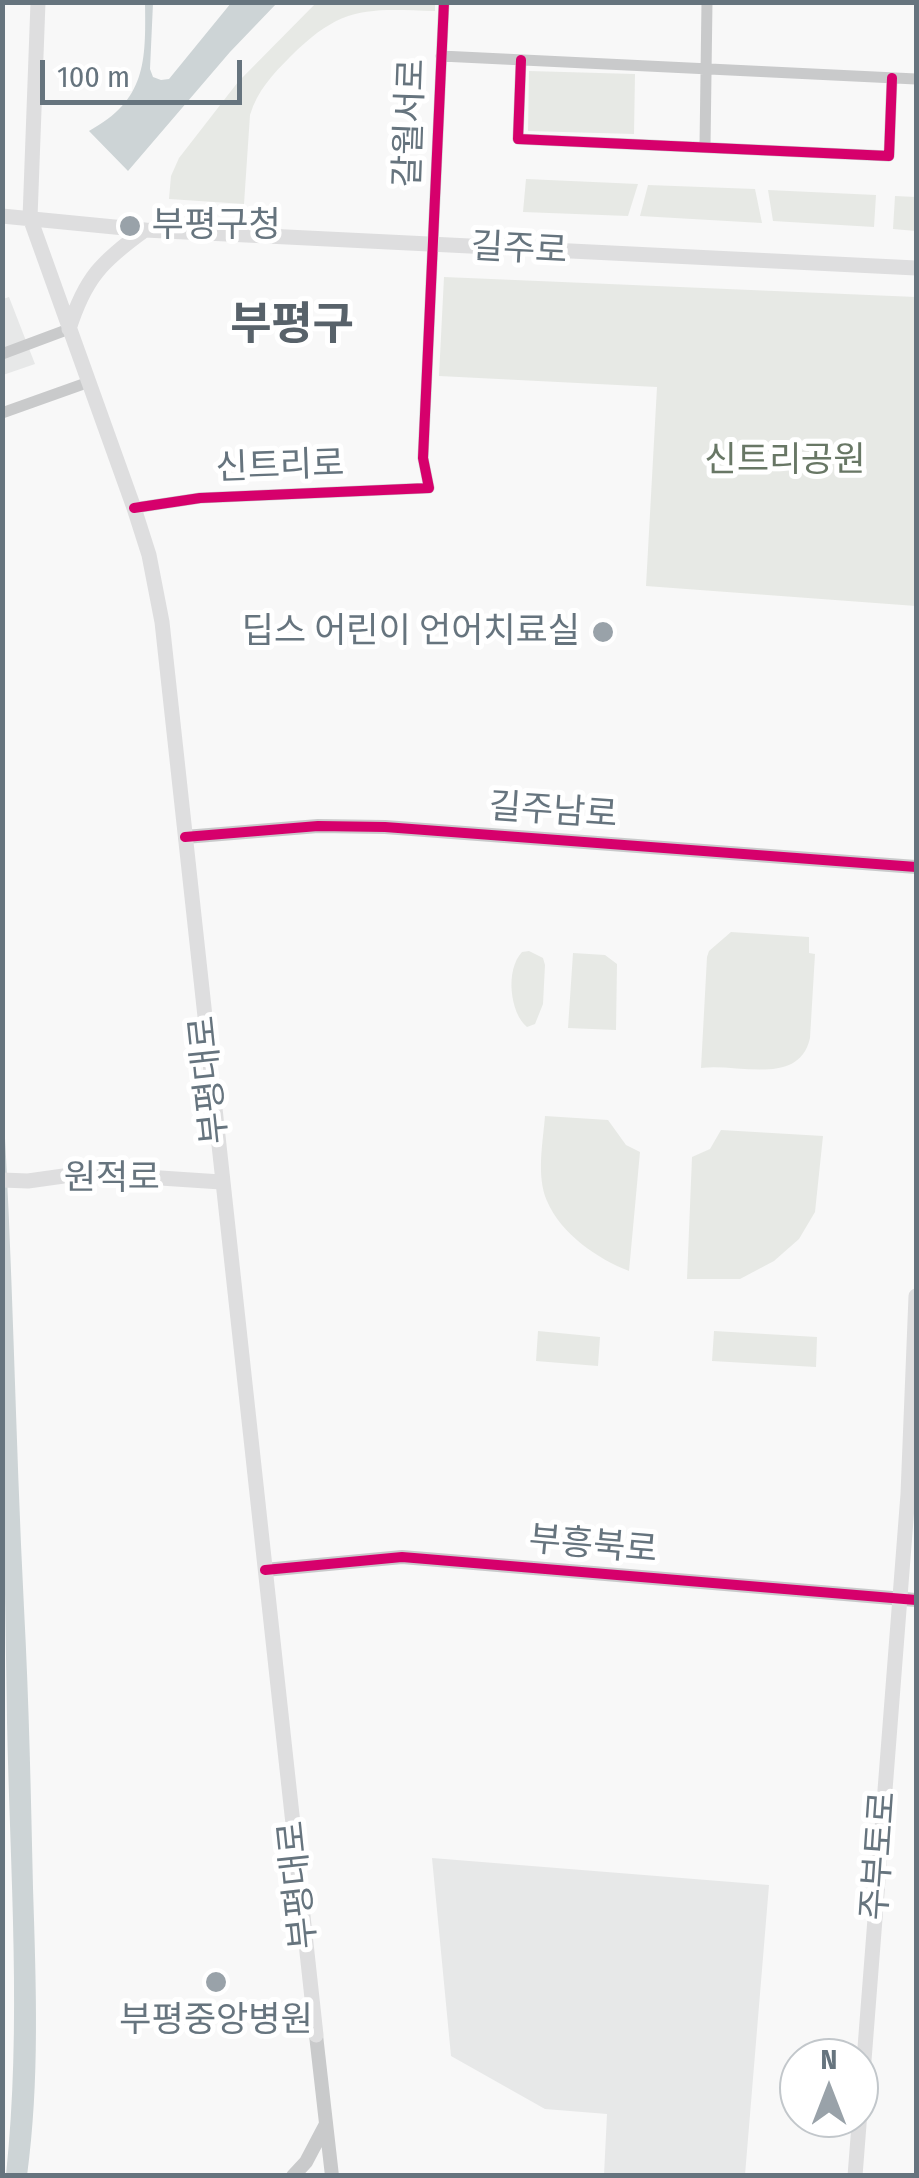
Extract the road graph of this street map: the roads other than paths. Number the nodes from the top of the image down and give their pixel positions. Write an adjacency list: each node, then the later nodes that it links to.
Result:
1 (38, 2): 11 (main road, 부평대로)
2 (444, 2): 4 (street, 갈월서로)
3 (707, 2): 6 (street)
4 (441, 56): 5 (street); 13 (street, 갈월서로)
5 (521, 60): 6 (street); 9 (street)
6 (705, 68): 7 (street); 9 (street)
7 (892, 78): 8 (street); 9 (street)
8 (916, 79)
9 (705, 146)
10 (2, 216): 11 (main road, 길주로)
11 (30, 218): 12 (main road, 길주로); 15 (main road, 부평대로)
12 (145, 230): 13 (main road, 길주로); 15 (main road)
13 (433, 246): 14 (main road, 길주로); 19 (street, 갈월서로)
14 (916, 268)
15 (70, 329): 16 (street); 17 (main road, 부평대로)
16 (2, 354)
17 (88, 382): 18 (street); 20 (main road, 부평대로)
18 (2, 413)
19 (429, 488): 20 (street, 신트리로)
20 (134, 508): 21 (main road, 부평대로)
21 (185, 838): 22 (street, 길주남로); 24 (main road, 부평대로)
22 (916, 867)
23 (2, 1180): 24 (main road, 원적로)
24 (221, 1182): 26 (main road, 부평대로)
25 (916, 1296): 27 (main road, 주부토로)
26 (265, 1570): 27 (street, 부흥북로); 28 (main road, 부평대로)
27 (908, 1599): 32 (main road, 주부토로)
28 (316, 2035): 29 (street, 부평대로)
29 (326, 2123): 30 (street); 31 (street, 부평대로)
30 (294, 2176)
31 (332, 2176)
32 (854, 2176)

